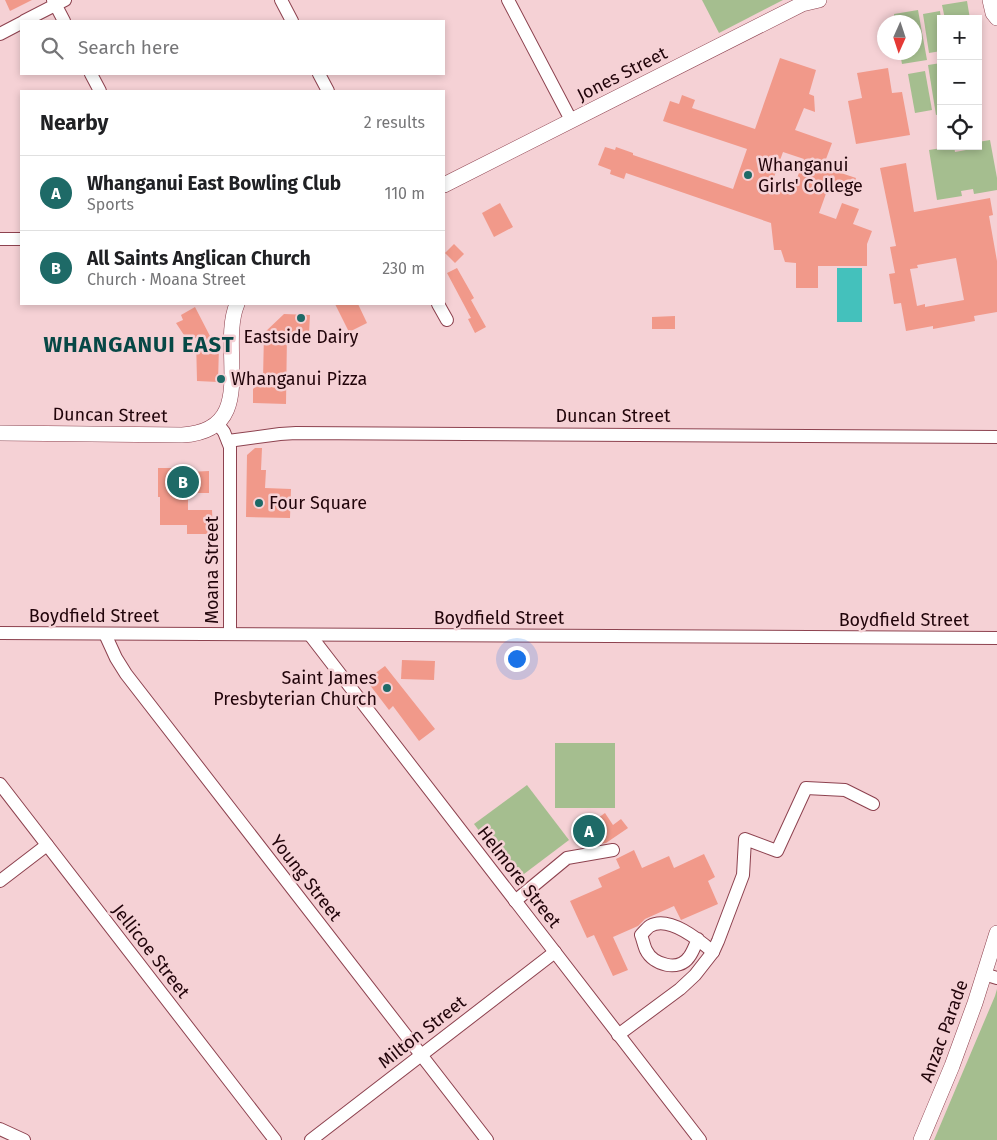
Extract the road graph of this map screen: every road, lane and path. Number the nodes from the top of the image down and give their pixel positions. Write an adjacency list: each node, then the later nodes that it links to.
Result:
1 (281, 0): 9 (street)
2 (508, 0): 16 (street)
3 (818, 0): 16 (main road, Jones Street)
4 (990, 0): 6 (main road)
5 (58, 2): 7 (street); 8 (street)
6 (997, 18)
7 (26, 20)
8 (64, 20)
9 (291, 20)
10 (20, 23): 11 (street)
11 (0, 34)
12 (92, 75): 14 (street)
13 (320, 75): 15 (street)
14 (99, 90)
15 (327, 90)
16 (572, 120): 17 (main road, Jones Street)
17 (445, 184)
18 (0, 239): 19 (street)
19 (20, 239)
20 (237, 305): 23 (main road)
21 (439, 305): 22 (street)
22 (447, 320)
23 (217, 424): 24 (main road, Duncan Street); 26 (street, Moana Street)
24 (0, 433)
25 (997, 437): 26 (street, Duncan Street)
26 (228, 441): 29 (street, Moana Street)
27 (0, 633): 28 (street, Boydfield Street)
28 (105, 634): 29 (street, Boydfield Street); 44 (street, Young Street)
29 (230, 634): 30 (street, Boydfield Street)
30 (310, 635): 31 (street, Boydfield Street); 37 (street, Helmore Street)
31 (997, 638)
32 (0, 784): 34 (street, Jellicoe Street)
33 (873, 804): 41 (street)
34 (47, 845): 36 (street); 47 (street, Jellicoe Street)
35 (613, 850): 37 (street)
36 (0, 881)
37 (514, 901): 40 (street, Helmore Street)
38 (997, 933): 42 (main road, Anzac Parade)
39 (698, 939): 41 (street)
40 (555, 952): 43 (street, Helmore Street); 44 (street, Milton Street)
41 (713, 952): 43 (street)
42 (991, 976): 51 (main road, Anzac Parade)
43 (618, 1035): 50 (street, Helmore Street)
44 (421, 1055): 48 (street, Milton Street); 49 (street, Young Street)
45 (0, 1129): 46 (street)
46 (24, 1140)
47 (275, 1140)
48 (311, 1140)
49 (487, 1140)
50 (700, 1140)
51 (921, 1140)

